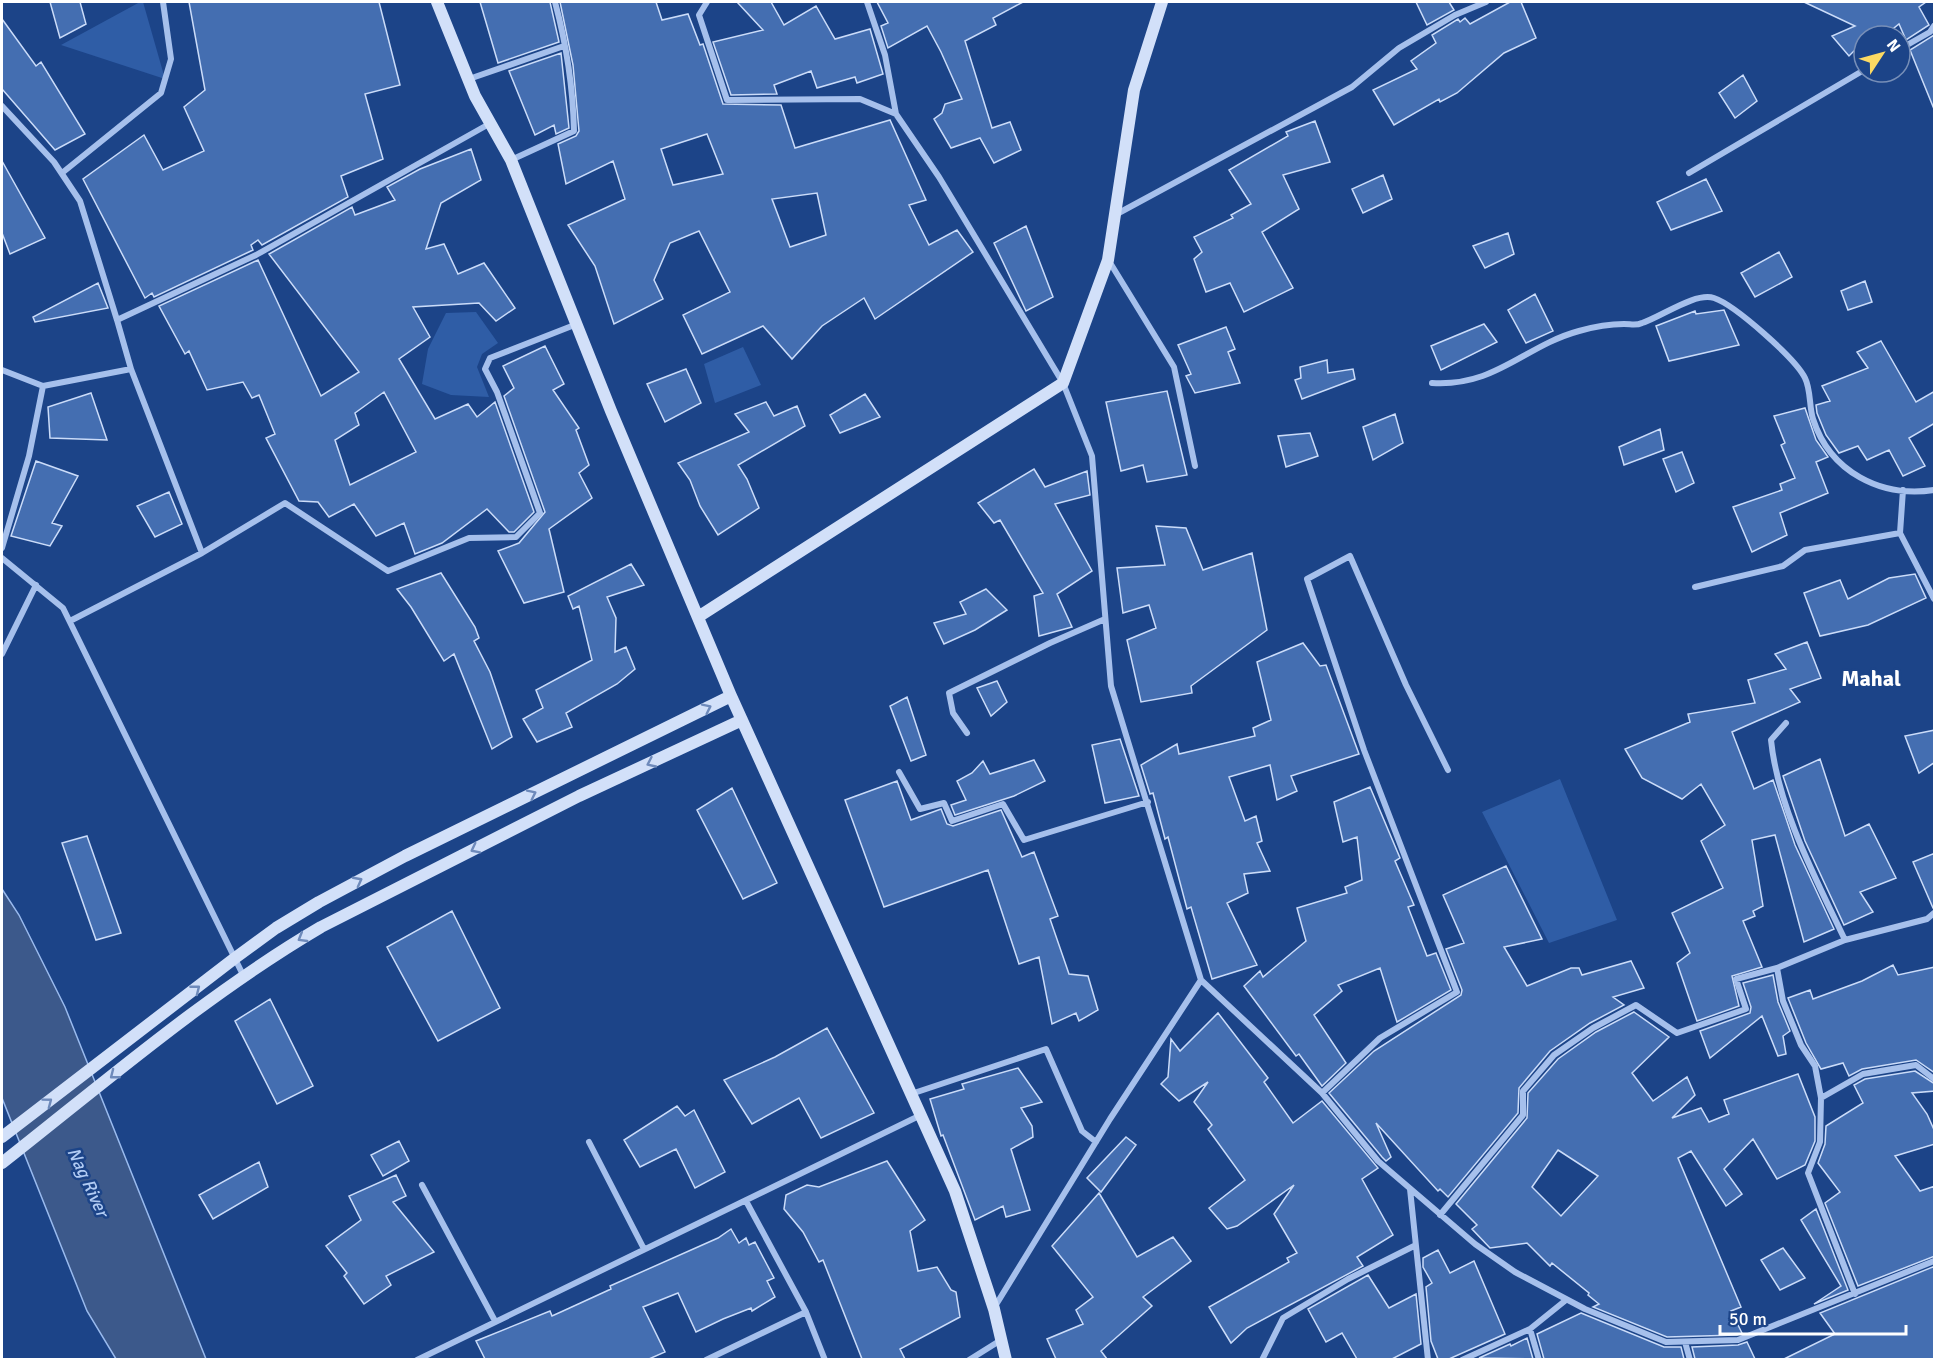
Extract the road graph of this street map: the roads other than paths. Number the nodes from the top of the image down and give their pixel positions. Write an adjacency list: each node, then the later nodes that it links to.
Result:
1 (164, 2): 17 (street)
2 (437, 2): 12 (street)
3 (555, 2): 10 (street)
4 (707, 2): 14 (street)
5 (867, 2): 14 (street)
6 (1162, 2): 19 (street)
7 (1486, 2): 19 (street)
8 (1935, 26): 9 (street)
9 (1912, 43)
10 (564, 46): 12 (street); 16 (street)
11 (1852, 77): 18 (street)
12 (468, 79): 15 (street)
13 (2, 106): 17 (street)
14 (896, 114): 25 (street)
15 (489, 124): 16 (street); 21 (street)
16 (511, 160): 22 (street)
17 (62, 173): 21 (street)
18 (1689, 173)
19 (1115, 215): 20 (street)
20 (1108, 260): 25 (street); 28 (street)
21 (117, 320): 23 (street)
22 (577, 324): 33 (street); 38 (street)
23 (130, 369): 27 (street); 33 (street)
24 (2, 370): 27 (street)
25 (1063, 383): 38 (street); 39 (street)
26 (1432, 383): 29 (street)
27 (43, 386): 32 (street)
28 (1195, 466)
29 (1903, 490): 30 (street); 31 (street)
30 (1935, 490)
31 (1900, 533): 36 (street); 37 (street)
32 (2, 548)
33 (202, 554): 40 (street)
34 (2, 558): 35 (street)
35 (36, 585): 40 (street); 41 (street)
36 (1695, 586)
37 (1935, 599)
38 (698, 617): 42 (street)
39 (1105, 619): 45 (street); 48 (street)
40 (70, 621): 51 (street)
41 (2, 654)
42 (731, 696): 43 (street); 51 (street, one-way to 42)
43 (742, 720): 53 (street, one-way to 53); 58 (street)
44 (1786, 723): 50 (street)
45 (967, 733)
46 (1448, 770): 57 (street)
47 (899, 772): 48 (street)
48 (1149, 802): 54 (street)
49 (1935, 914): 50 (street)
50 (1845, 940): 52 (street)
51 (235, 958): 53 (street); 56 (street, one-way to 51)
52 (1777, 968): 59 (street); 69 (street)
53 (244, 977): 60 (street, one-way to 60)
54 (1201, 980): 57 (street); 64 (street)
55 (1935, 1079): 59 (street)
56 (67, 1087): 60 (street); 62 (street, one-way to 56)
57 (1322, 1093): 67 (street)
58 (910, 1094): 61 (street); 64 (street)
59 (1821, 1098): 73 (street)
60 (78, 1103): 65 (street)
61 (921, 1116): 68 (street); 75 (street)
62 (2, 1137)
63 (589, 1142): 71 (street)
64 (1096, 1142): 75 (street)
65 (2, 1163)
66 (422, 1185): 77 (street)
67 (1410, 1189): 69 (street); 70 (street)
68 (746, 1201): 71 (street); 76 (street)
69 (1440, 1215): 74 (street)
70 (1414, 1246): 86 (street); 87 (street)
71 (645, 1249): 77 (street)
72 (1935, 1261): 73 (street)
73 (1855, 1294): 80 (street)
74 (1566, 1300): 78 (street); 80 (street)
75 (994, 1309): 79 (street)
76 (806, 1312): 82 (street); 83 (street)
77 (495, 1321): 81 (street)
78 (1530, 1329): 88 (street); 89 (street)
79 (1001, 1340): 84 (street); 85 (street)
80 (1686, 1342): 90 (street)
81 (417, 1359)
82 (706, 1359)
83 (825, 1359)
84 (969, 1359)
85 (1006, 1359)
86 (1262, 1359)
87 (1428, 1359)
88 (1462, 1359)
89 (1539, 1359)
90 (1690, 1359)

